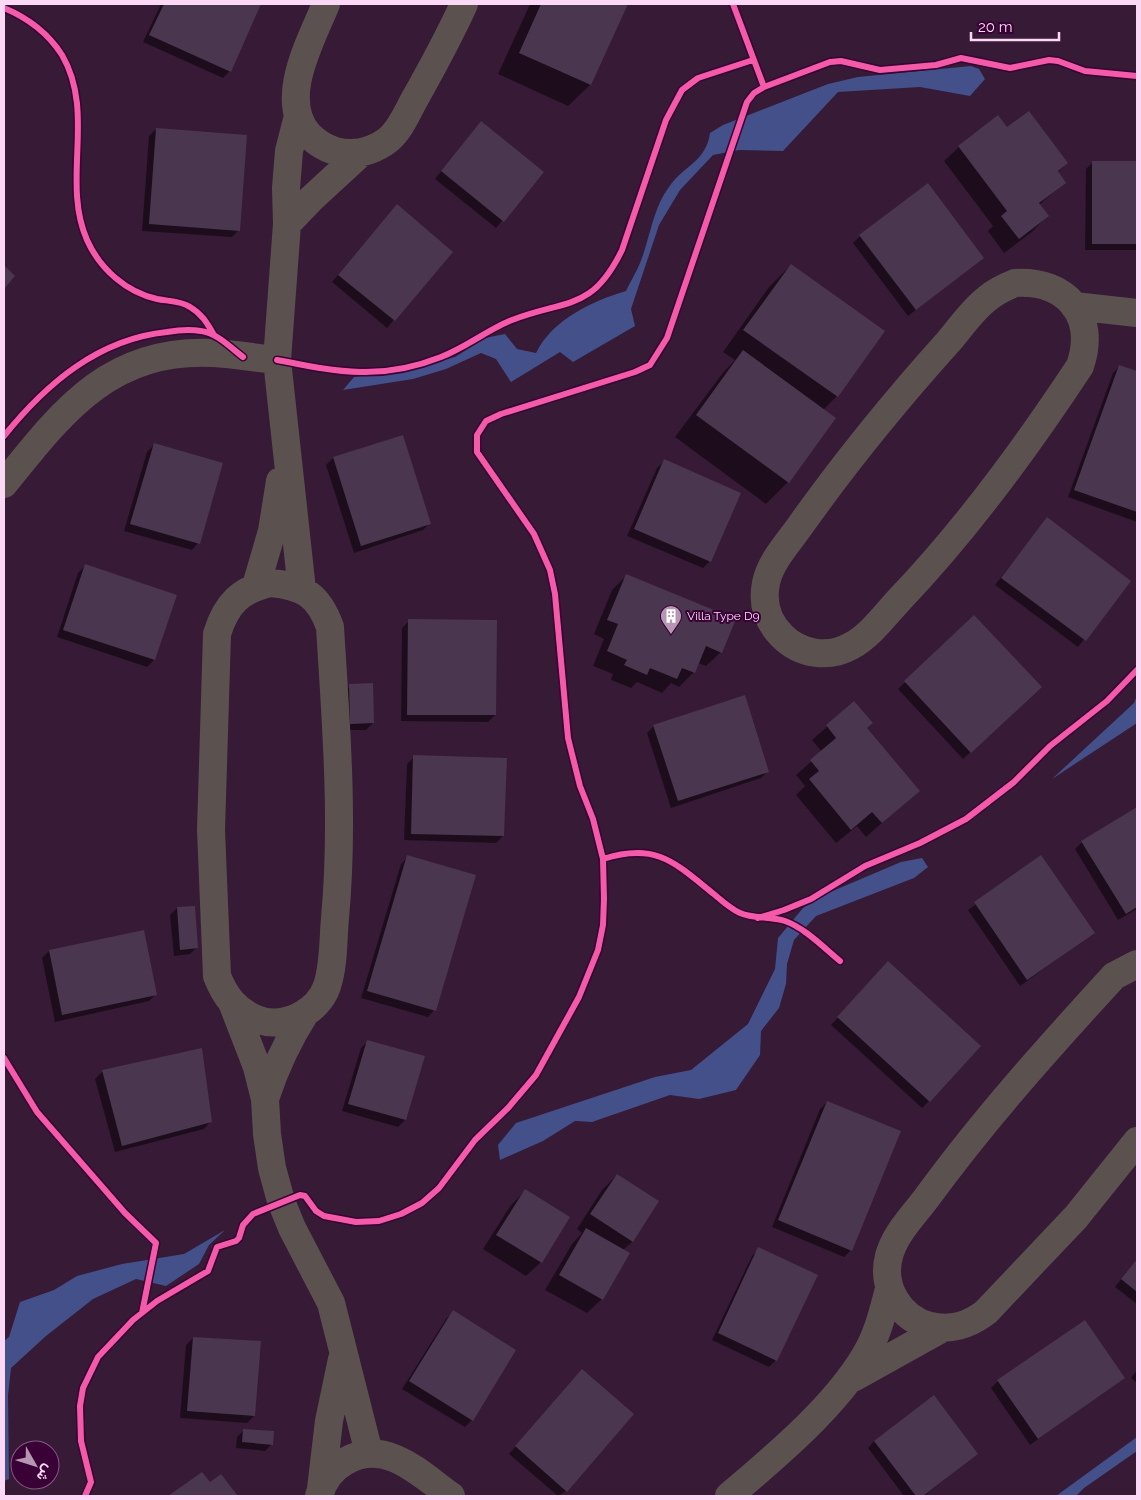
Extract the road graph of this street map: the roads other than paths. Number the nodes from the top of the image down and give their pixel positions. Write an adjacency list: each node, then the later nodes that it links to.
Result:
1 (326, 4): 3 (street)
2 (464, 4): 4 (street)
3 (298, 116): 4 (street); 5 (street)
4 (361, 153): 5 (street)
5 (287, 224): 8 (street)
6 (1074, 306): 6 (street); 7 (street)
7 (1137, 313)
8 (277, 360): 9 (street); 10 (street)
9 (285, 442): 11 (street); 12 (street)
10 (4, 484)
11 (256, 586): 12 (street); 14 (street)
12 (302, 590): 15 (street)
13 (1137, 964): 18 (street)
14 (233, 1004): 15 (street); 16 (street)
15 (306, 1012): 16 (street)
16 (265, 1099): 20 (street)
17 (1137, 1141): 19 (street)
18 (889, 1289): 19 (street); 21 (street)
19 (940, 1329): 21 (street)
20 (343, 1352): 22 (street); 23 (street)
21 (848, 1382): 25 (street)
22 (369, 1453): 23 (street); 24 (street)
23 (320, 1493)
24 (451, 1496)
25 (729, 1496)

